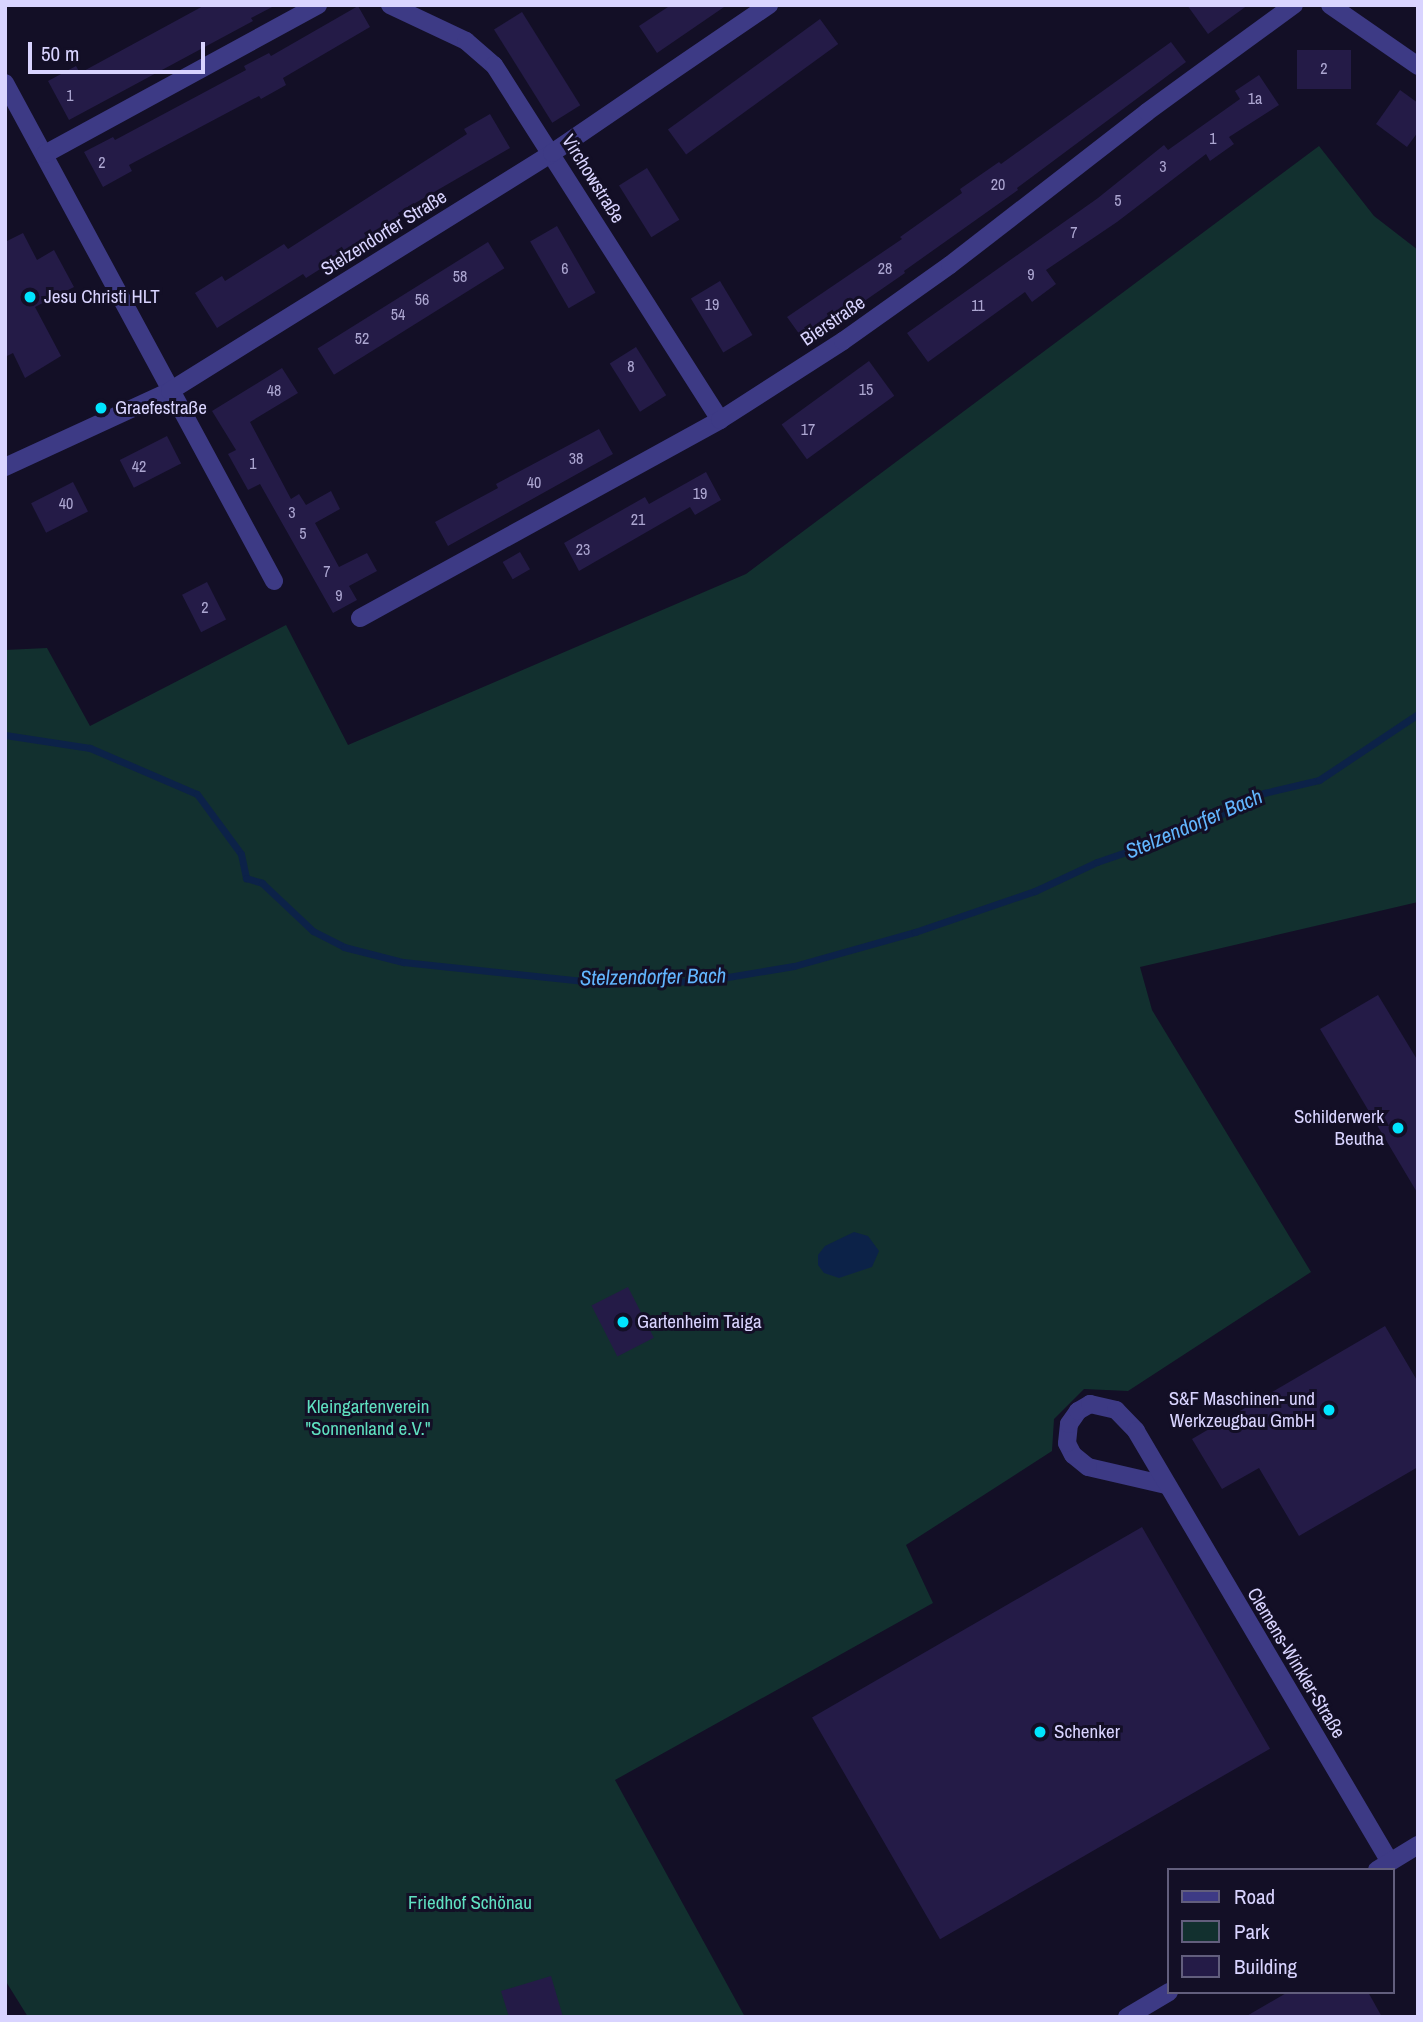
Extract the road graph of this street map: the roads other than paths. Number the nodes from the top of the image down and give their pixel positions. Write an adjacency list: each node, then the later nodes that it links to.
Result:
1 (318, 5): 9 (street)
2 (390, 5): 8 (street, Virchowstraße)
3 (769, 5): 8 (street, Stelzendorfer Straße)
4 (1294, 5): 11 (street, Bierstraße)
5 (1330, 5): 6 (street)
6 (1418, 66)
7 (5, 83): 9 (street)
8 (552, 153): 10 (street, Stelzendorfer Straße); 11 (street, Virchowstraße)
9 (44, 154): 10 (street)
10 (170, 391): 12 (street, Stelzendorfer Straße); 13 (street)
11 (720, 420): 14 (street, Bierstraße)
12 (5, 467)
13 (274, 581)
14 (360, 618)
15 (1166, 1485): 15 (street, Clemens-Winkler-Straße); 17 (street, Clemens-Winkler-Straße)
16 (1418, 1845): 17 (street, Clemens-Winkler-Straße)
17 (1383, 1866)
18 (1168, 1993): 19 (street)
19 (1126, 2017)

